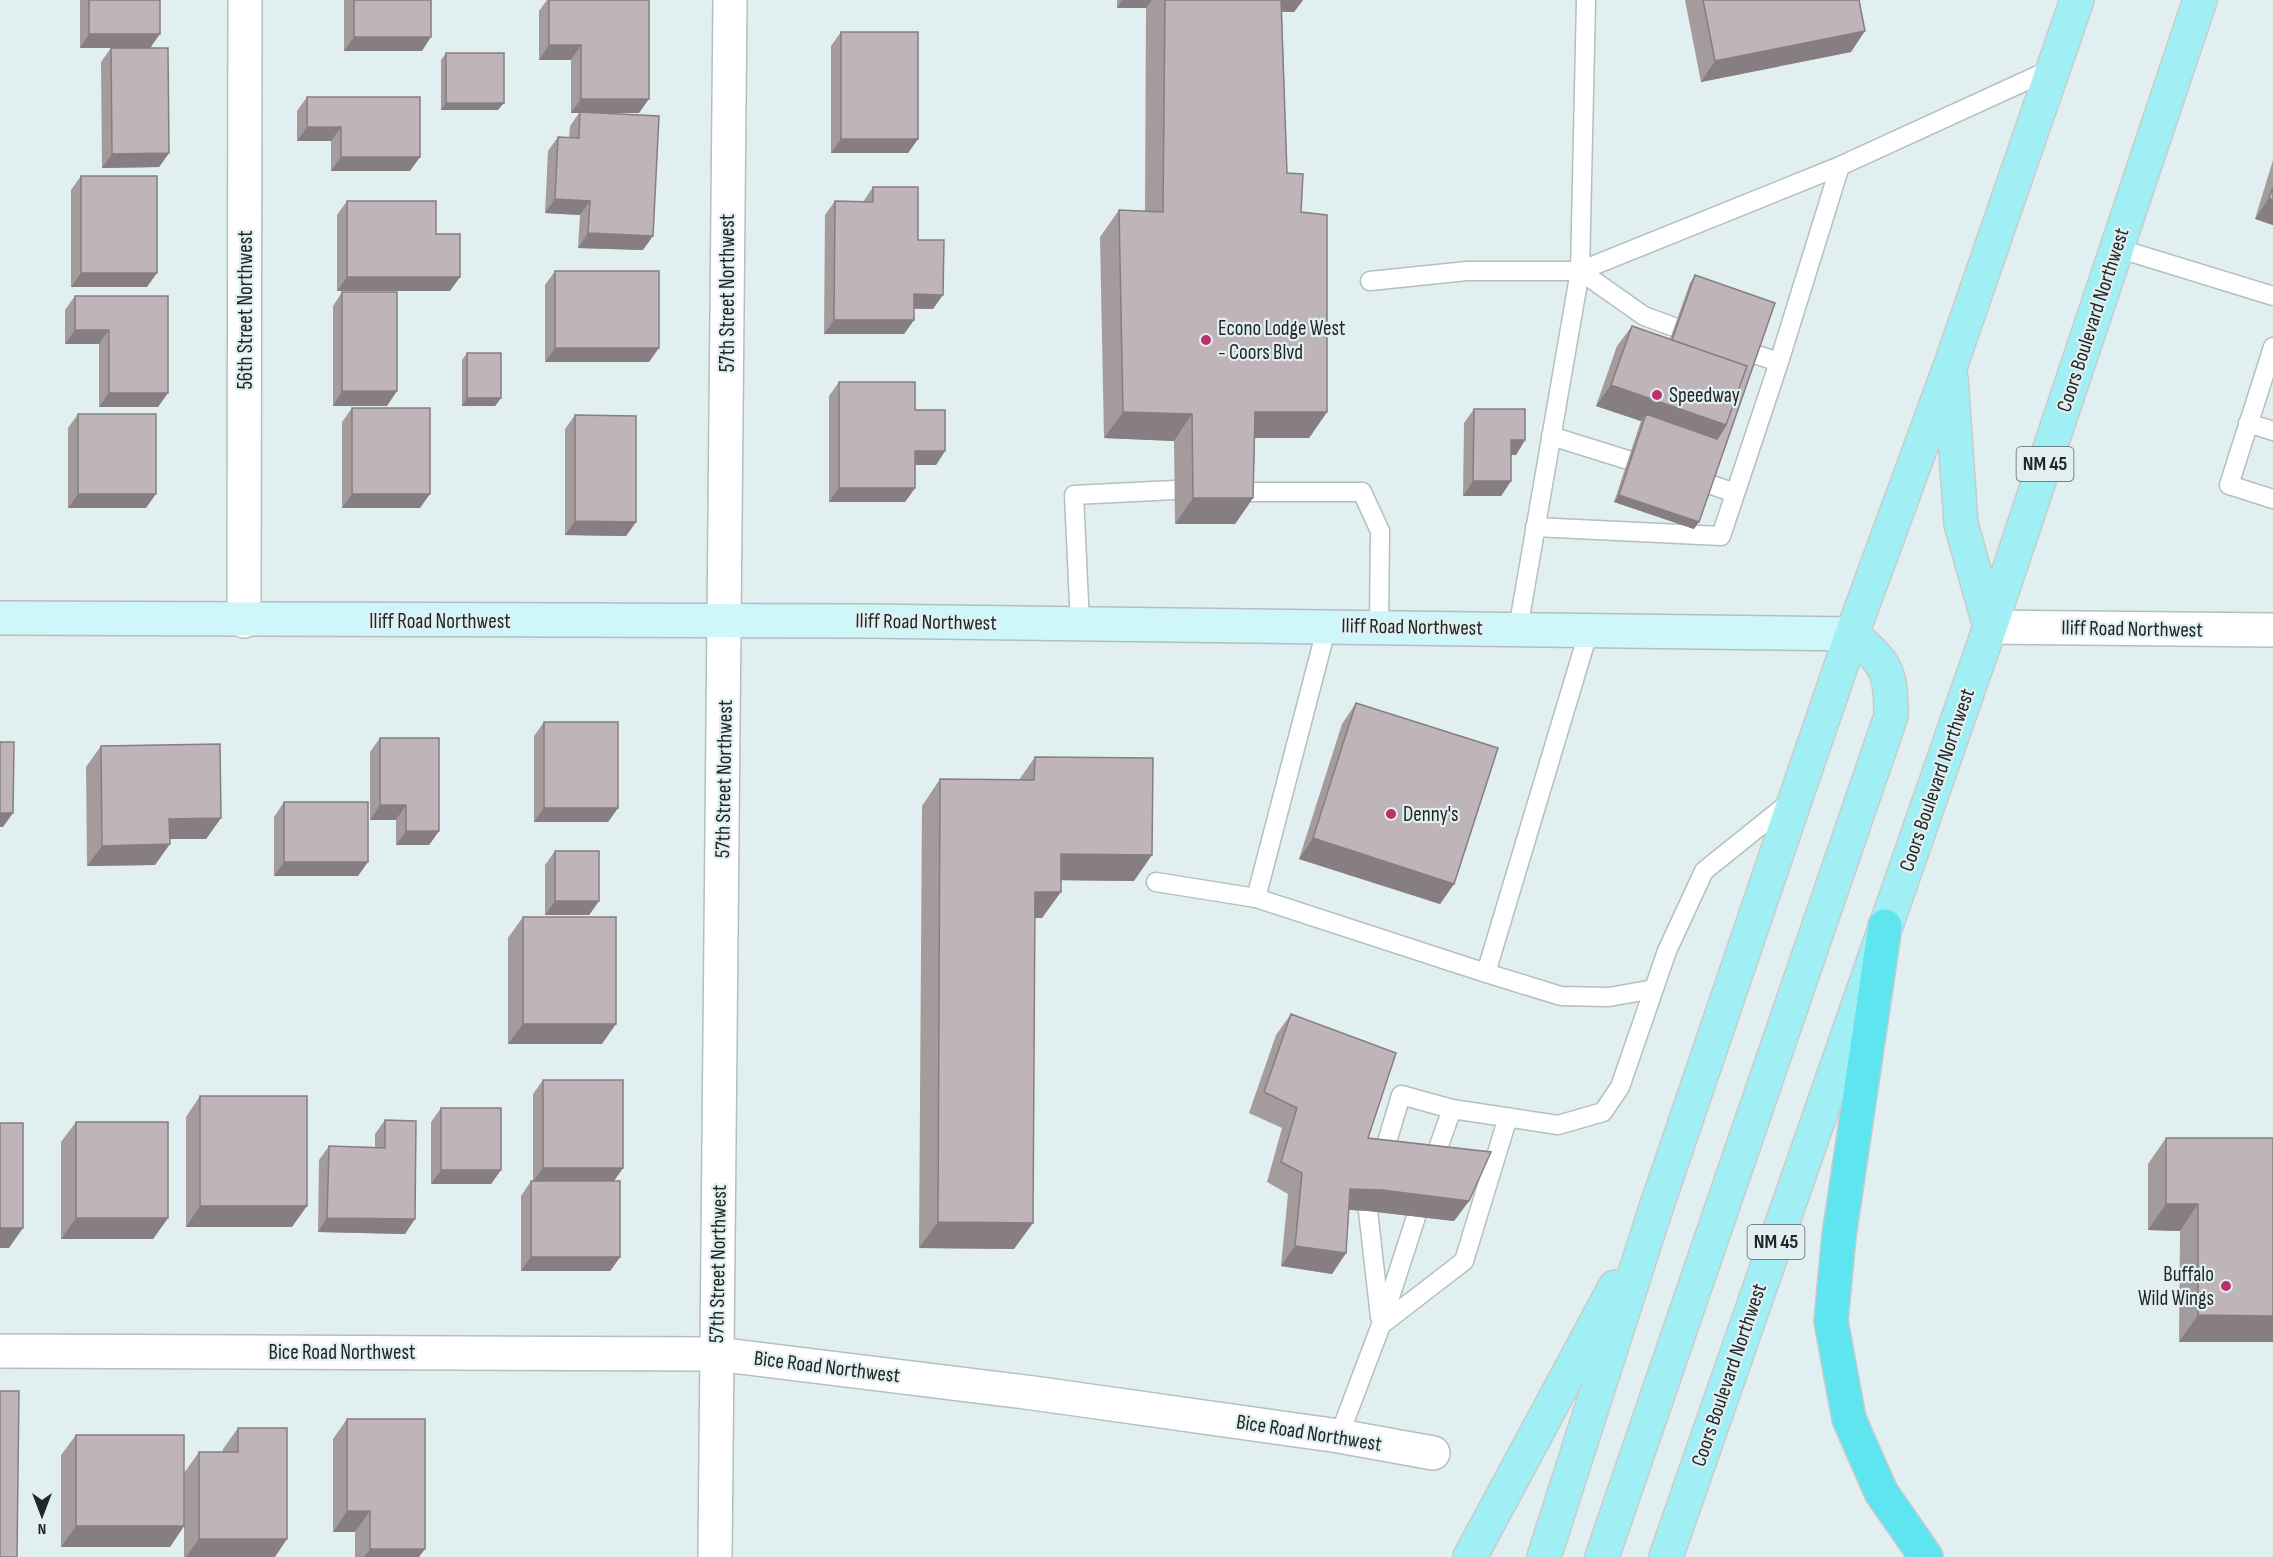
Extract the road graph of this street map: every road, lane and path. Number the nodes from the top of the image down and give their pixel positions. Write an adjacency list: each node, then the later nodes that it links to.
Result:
1 (245, 0): 29 (street, 56th Street Northwest)
2 (730, 0): 30 (street, 57th Street Northwest)
3 (1586, 0): 9 (lane)
4 (2077, 0): 6 (main road)
5 (2200, 0): 8 (main road, Coors Boulevard Northwest / NM 45)
6 (2054, 68): 7 (lane); 16 (main road)
7 (1840, 166): 9 (lane); 15 (lane)
8 (2117, 248): 11 (lane); 34 (main road, Coors Boulevard Northwest / NM 45)
9 (1580, 271): 10 (lane); 12 (lane); 20 (lane)
10 (1370, 281)
11 (2273, 296)
12 (1674, 327)
13 (2273, 347): 17 (lane)
14 (1754, 354): 15 (lane)
15 (1779, 362): 25 (lane)
16 (1950, 367): 34 (main road); 38 (main road)
17 (2269, 373): 18 (lane)
18 (2248, 423): 19 (lane); 26 (lane)
19 (2273, 431)
20 (1551, 436): 21 (lane); 27 (lane)
21 (1628, 460)
22 (1709, 484): 25 (lane)
23 (1174, 490): 31 (lane)
24 (1235, 492): 33 (lane)
25 (1735, 493): 27 (lane)
26 (2273, 499)
27 (1535, 527): 35 (lane)
28 (0, 618): 29 (main road, Iliff Road Northwest)
29 (244, 621): 30 (main road, Iliff Road Northwest)
30 (725, 621): 31 (main road, Iliff Road Northwest); 54 (street, 57th Street Northwest)
31 (1080, 624): 32 (main road, Iliff Road Northwest)
32 (1328, 626): 33 (main road, Iliff Road Northwest); 41 (lane)
33 (1378, 626): 35 (main road, Iliff Road Northwest)
34 (1990, 627): 37 (street, Iliff Road Northwest); 42 (main road, Coors Boulevard Northwest / NM 45)
35 (1518, 629): 36 (main road, Iliff Road Northwest)
36 (1589, 630): 38 (main road, Iliff Road Northwest); 43 (lane)
37 (2273, 630)
38 (1852, 634): 39 (main road); 60 (main road)
39 (1796, 797): 44 (lane); 50 (main road)
40 (1156, 882): 41 (lane)
41 (1256, 898): 43 (lane)
42 (1885, 926): 61 (main road, Coors Boulevard Northwest / NM 45); 62 (highway)
43 (1486, 973): 44 (lane)
44 (1654, 989): 46 (lane)
45 (1452, 1109): 46 (lane); 47 (lane); 48 (lane)
46 (1508, 1117): 52 (lane)
47 (1381, 1162)
48 (1431, 1168)
49 (1368, 1211): 52 (lane)
50 (1655, 1211): 58 (main road); 59 (main road)
51 (1416, 1217): 52 (lane)
52 (1381, 1325): 55 (lane)
53 (0, 1351): 54 (street, Bice Road Northwest)
54 (716, 1353): 55 (street, Bice Road Northwest); 57 (street, 57th Street Northwest)
55 (1340, 1436): 56 (street, Bice Road Northwest)
56 (1433, 1453)
57 (716, 1557)
58 (1470, 1557)
59 (1544, 1557)
60 (1602, 1557)
61 (1666, 1557)
62 (1926, 1557)

